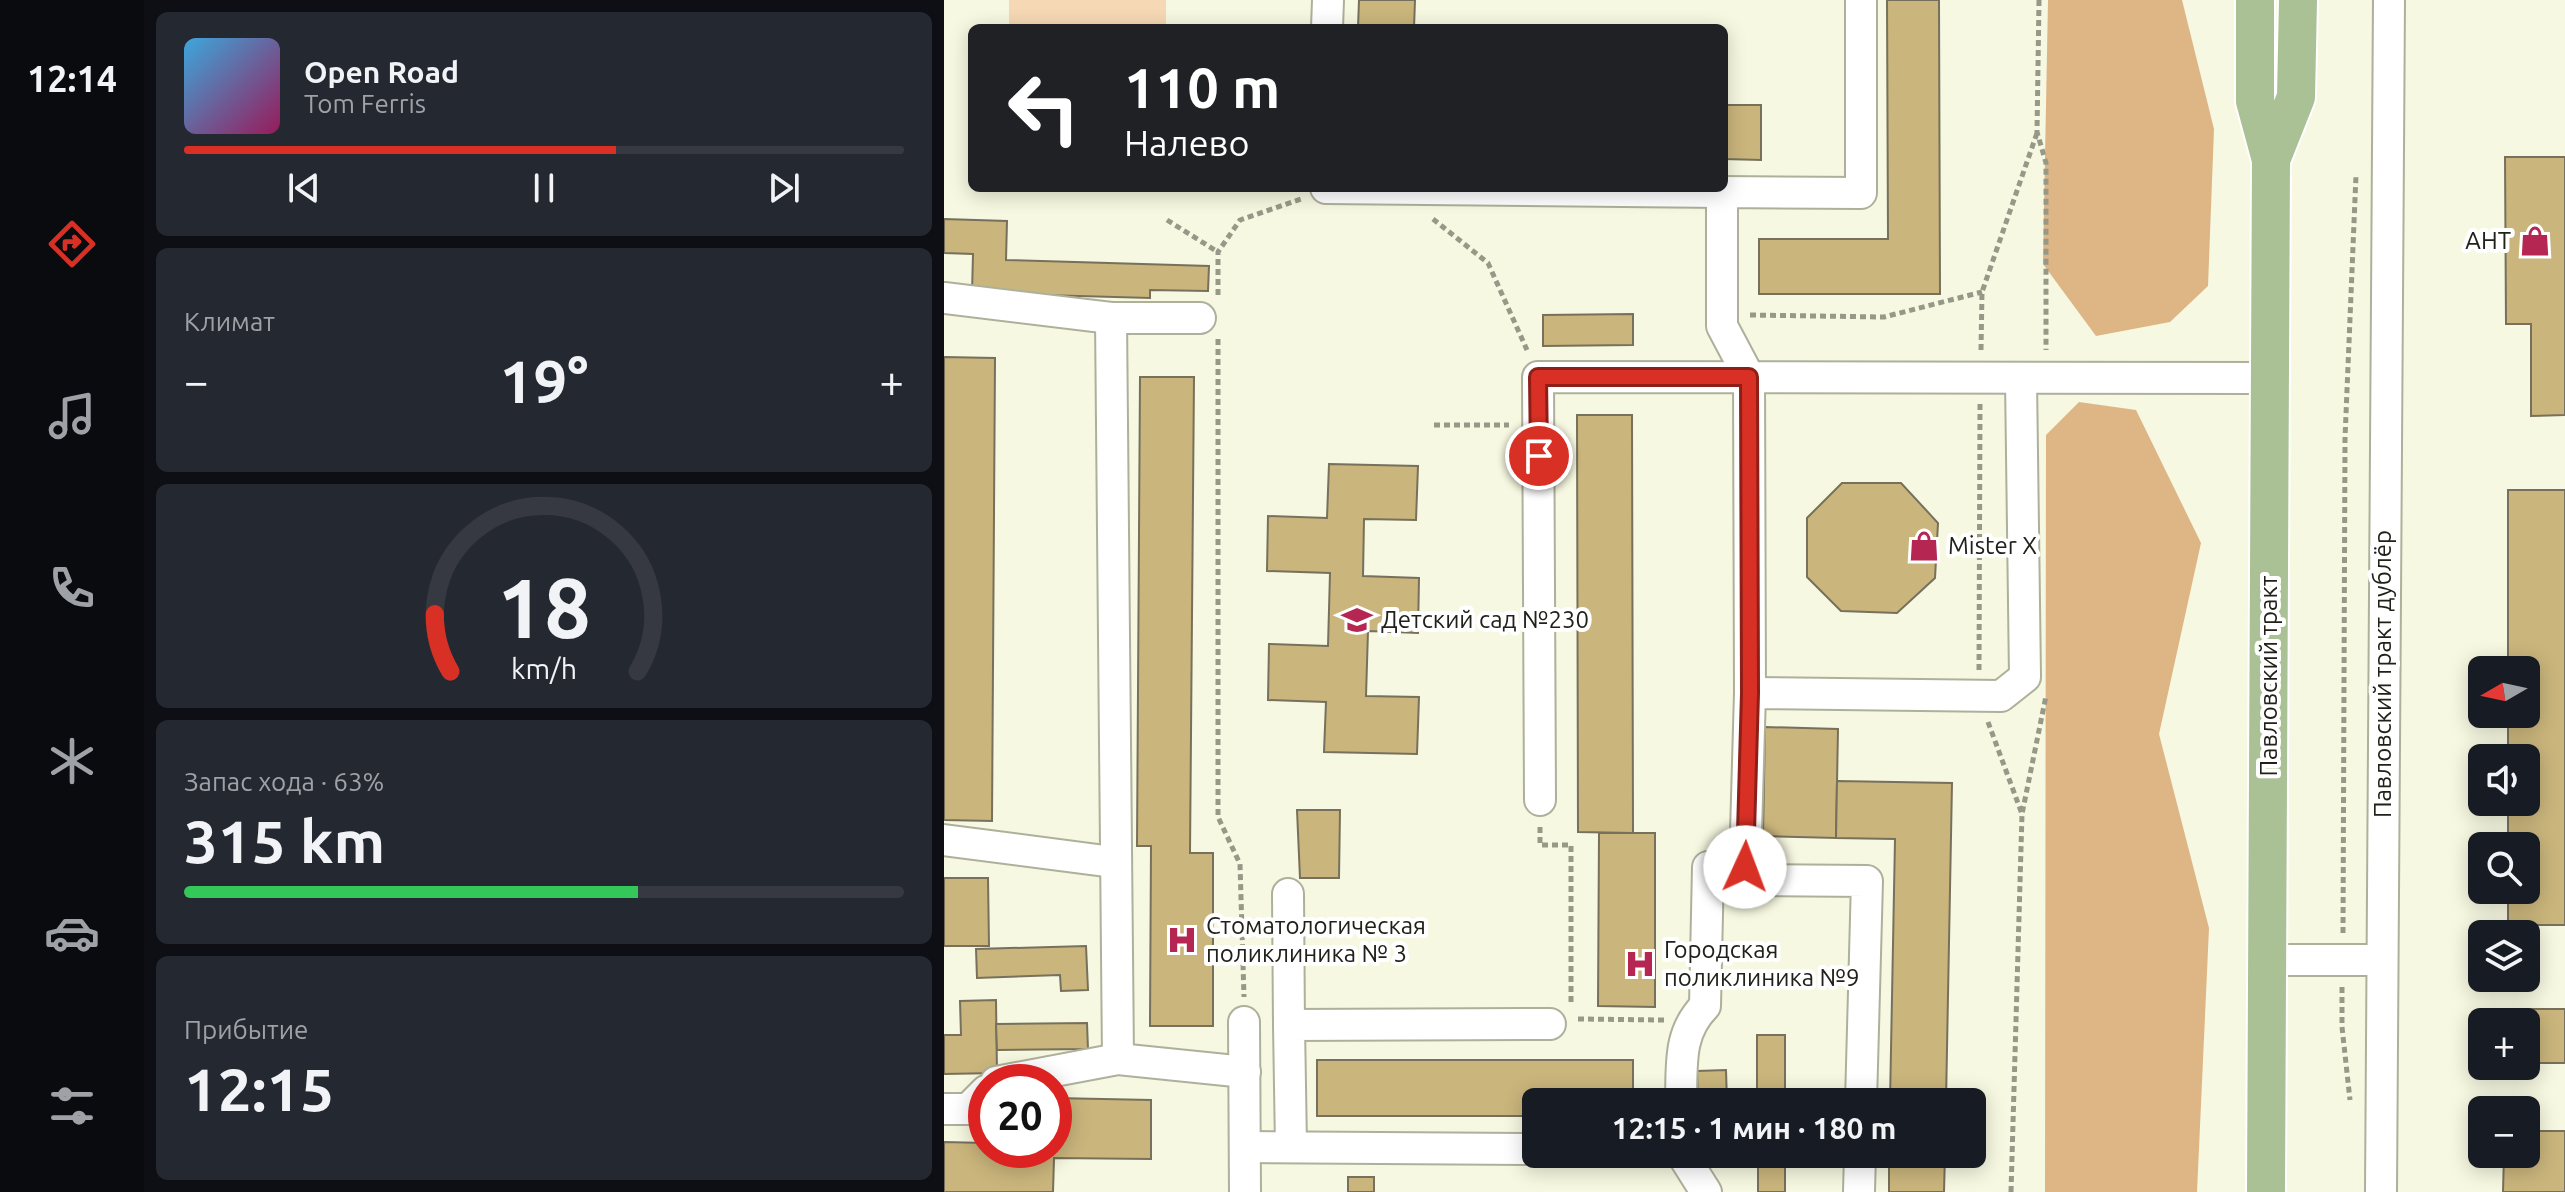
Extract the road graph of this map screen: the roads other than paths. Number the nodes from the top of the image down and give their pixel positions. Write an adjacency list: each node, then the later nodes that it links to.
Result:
1 (1328, 0): 6 (street)
2 (1861, 0): 8 (street)
3 (2255, 0): 7 (main road, Павловский тракт)
4 (2298, 0): 7 (main road, Павловский тракт)
5 (2389, 0): 22 (street, Павловский тракт дублёр)
6 (1327, 24)
7 (2271, 160): 13 (main road, Павловский тракт)
8 (1722, 192): 12 (street)
9 (944, 298): 10 (street)
10 (1111, 318): 11 (street); 18 (street)
11 (1209, 318)
12 (1749, 377): 14 (street); 15 (street); 16 (street)
13 (2270, 378): 14 (street); 21 (main road, Павловский тракт)
14 (2021, 379): 15 (street)
15 (1750, 693): 30 (street)
16 (1540, 800)
17 (944, 840): 18 (street)
18 (1113, 862): 26 (street)
19 (1708, 867): 29 (street)
20 (1288, 894): 25 (street)
21 (2268, 960): 22 (street); 41 (main road, Павловский тракт)
22 (2382, 960): 42 (street, Павловский тракт дублёр)
23 (1244, 1022): 28 (street)
24 (1550, 1024): 25 (street)
25 (1289, 1025): 34 (street)
26 (1118, 1059): 27 (street); 28 (street)
27 (1072, 1068)
28 (1245, 1072): 33 (street)
29 (1681, 1088)
30 (1861, 1088)
31 (944, 1109): 32 (street)
32 (968, 1109)
33 (1245, 1147): 34 (street); 38 (street)
34 (1291, 1147): 35 (street)
35 (1522, 1149)
36 (1691, 1168): 39 (street)
37 (1860, 1168): 40 (street)
38 (1245, 1192)
39 (1706, 1192)
40 (1859, 1192)
41 (2266, 1192)
42 (2381, 1192)

